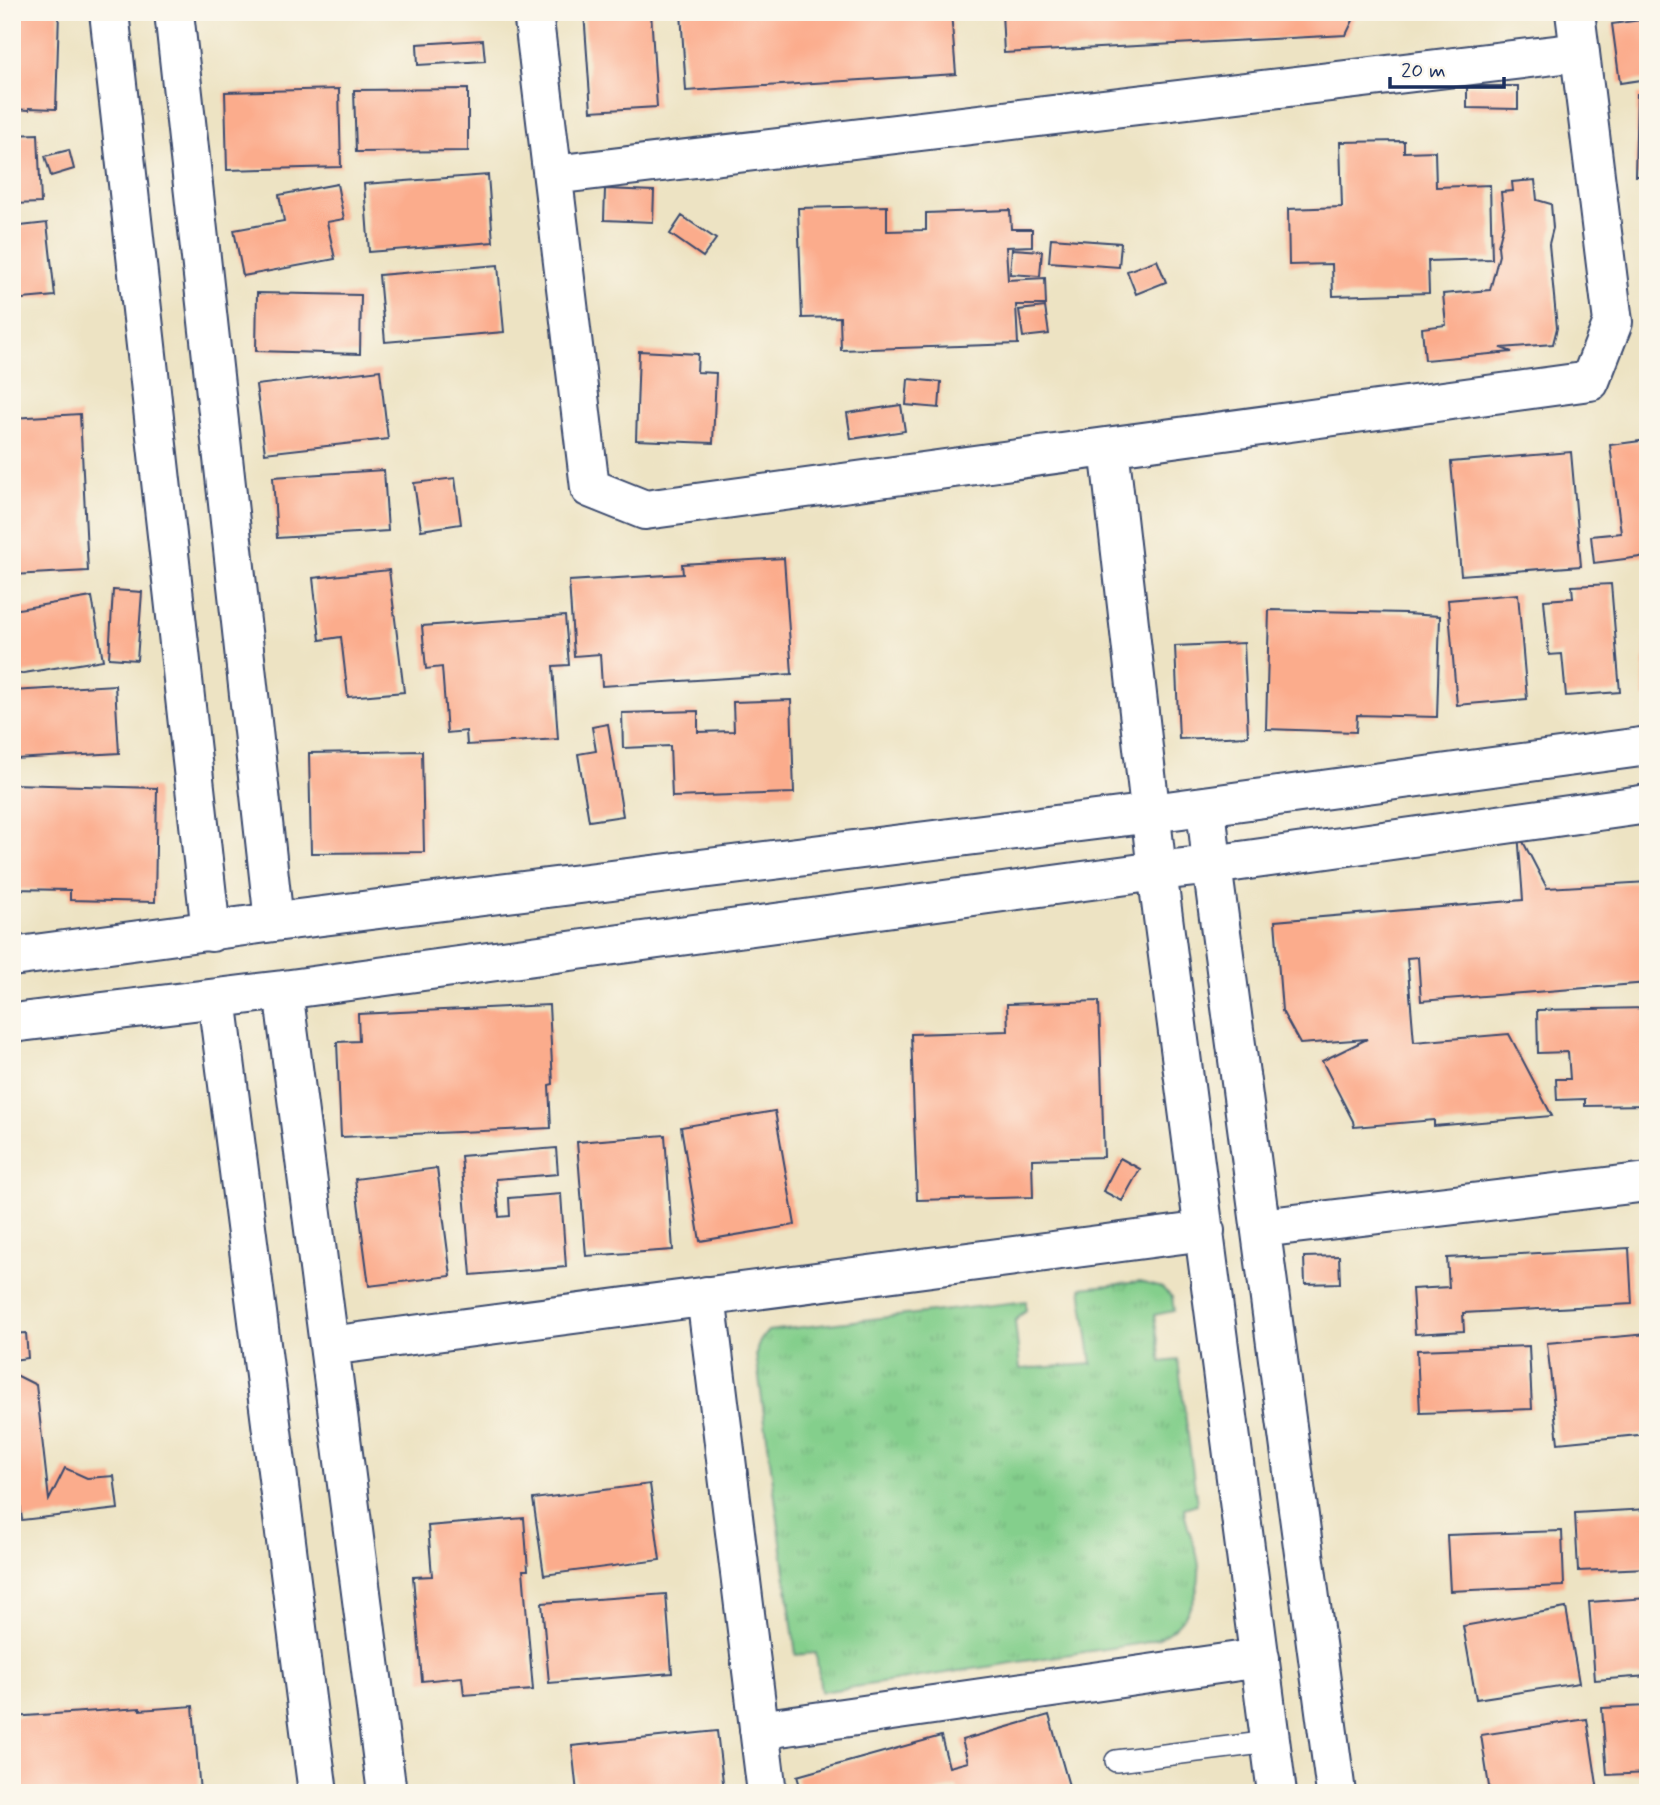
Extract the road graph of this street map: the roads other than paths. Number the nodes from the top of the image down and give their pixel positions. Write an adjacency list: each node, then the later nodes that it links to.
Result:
1 (109, 12): 15 (street)
2 (174, 12): 14 (street)
3 (533, 12): 6 (street)
4 (1575, 12): 5 (street)
5 (1580, 52): 6 (street); 7 (street)
6 (553, 174): 7 (street)
7 (1109, 447): 11 (street)
8 (1648, 746): 10 (street)
9 (1648, 804): 12 (street)
10 (1206, 806): 11 (street); 12 (street)
11 (1152, 813): 13 (street); 14 (street)
12 (1212, 865): 13 (street); 21 (street)
13 (1157, 871): 17 (street); 22 (street)
14 (274, 922): 15 (street)
15 (212, 932): 16 (street)
16 (12, 957)
17 (283, 990): 18 (street); 24 (street)
18 (218, 999): 19 (street); 29 (street)
19 (12, 1023)
20 (1648, 1182): 21 (street)
21 (1261, 1228): 33 (street)
22 (1205, 1231): 23 (street); 25 (street)
23 (706, 1296): 24 (street); 26 (street)
24 (329, 1346): 30 (street)
25 (1260, 1658): 26 (street); 27 (street)
26 (760, 1730): 31 (street)
27 (1270, 1742): 28 (lane); 32 (street)
28 (1116, 1761)
29 (318, 1793)
30 (387, 1793)
31 (767, 1793)
32 (1278, 1793)
33 (1336, 1793)

